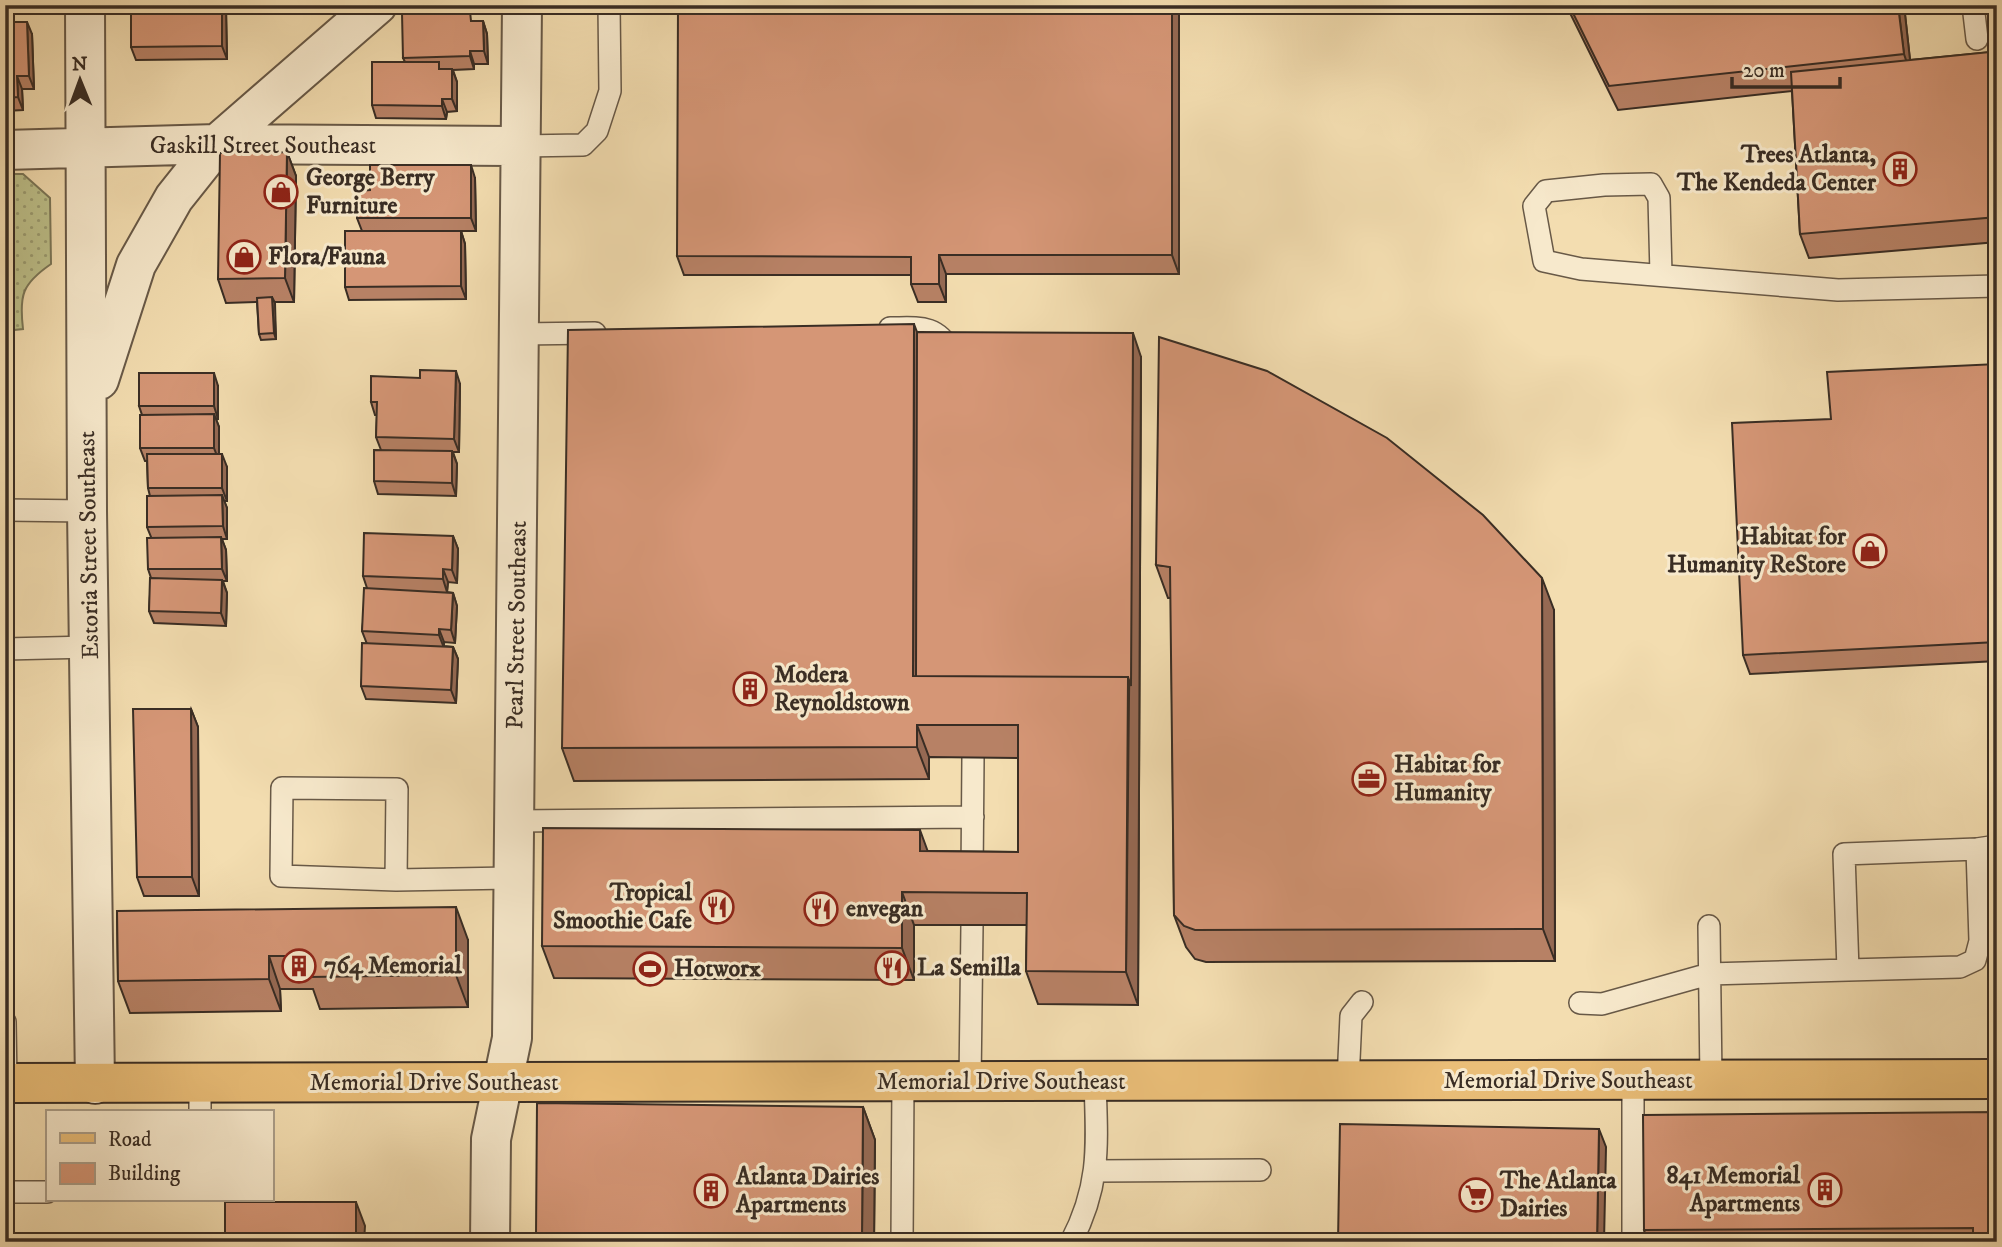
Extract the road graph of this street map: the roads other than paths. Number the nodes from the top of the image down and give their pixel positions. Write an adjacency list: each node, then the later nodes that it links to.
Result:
1 (85, 5): 10 (street, Estoria Street Southeast)
2 (377, 5): 7 (street)
3 (522, 5): 8 (street, Pearl Street Southeast)
4 (609, 5): 8 (lane)
5 (1973, 5): 6 (lane)
6 (1977, 39)
7 (217, 144): 8 (street, Gaskill Street Southeast); 10 (street, Gaskill Street Southeast); 17 (street)
8 (521, 146): 15 (street, Pearl Street Southeast)
9 (5, 149): 10 (street, Gaskill Street Southeast)
10 (86, 149): 17 (street, Estoria Street Southeast)
11 (1661, 274): 11 (lane); 12 (lane)
12 (1997, 286)
13 (865, 329): 16 (lane)
14 (617, 332): 15 (lane)
15 (520, 334): 24 (street, Pearl Street Southeast)
16 (953, 356)
17 (88, 412): 19 (street, Estoria Street Southeast)
18 (5, 510): 19 (lane)
19 (87, 511): 20 (street, Estoria Street Southeast)
20 (90, 647): 21 (lane); 45 (street, Estoria Street Southeast)
21 (5, 649)
22 (973, 757): 23 (lane)
23 (973, 817): 24 (lane); 28 (lane)
24 (514, 821): 26 (street, Pearl Street Southeast)
25 (1987, 848): 31 (lane); 31 (lane)
26 (514, 878): 27 (lane); 44 (street, Pearl Street Southeast)
27 (396, 880): 27 (lane)
28 (972, 884)
29 (972, 925): 41 (lane)
30 (1709, 926): 32 (lane)
31 (1848, 970): 32 (lane)
32 (1709, 974): 34 (lane); 38 (lane)
33 (1362, 1002): 39 (lane)
34 (1580, 1003)
35 (5, 1022): 43 (lane)
36 (1997, 1079): 38 (main road, Memorial Drive Southeast)
37 (1633, 1080): 38 (main road, Memorial Drive Southeast); 39 (main road, Memorial Drive Southeast); 54 (lane)
38 (1711, 1080)
39 (1348, 1081): 42 (main road, Memorial Drive Southeast)
40 (903, 1082): 41 (main road, Memorial Drive Southeast); 44 (main road, Memorial Drive Southeast); 52 (lane)
41 (970, 1082): 42 (main road, Memorial Drive Southeast)
42 (1096, 1082): 48 (lane)
43 (6, 1083): 45 (main road, Memorial Drive Southeast)
44 (503, 1083): 46 (main road, Memorial Drive Southeast); 51 (street, Pearl Street Southeast)
45 (95, 1084): 46 (main road, Memorial Drive Southeast)
46 (200, 1098)
47 (1260, 1170): 48 (lane)
48 (1095, 1171): 53 (lane)
49 (5, 1192): 50 (lane)
50 (46, 1192)
51 (490, 1242)
52 (902, 1242)
53 (1070, 1242)
54 (1633, 1242)

